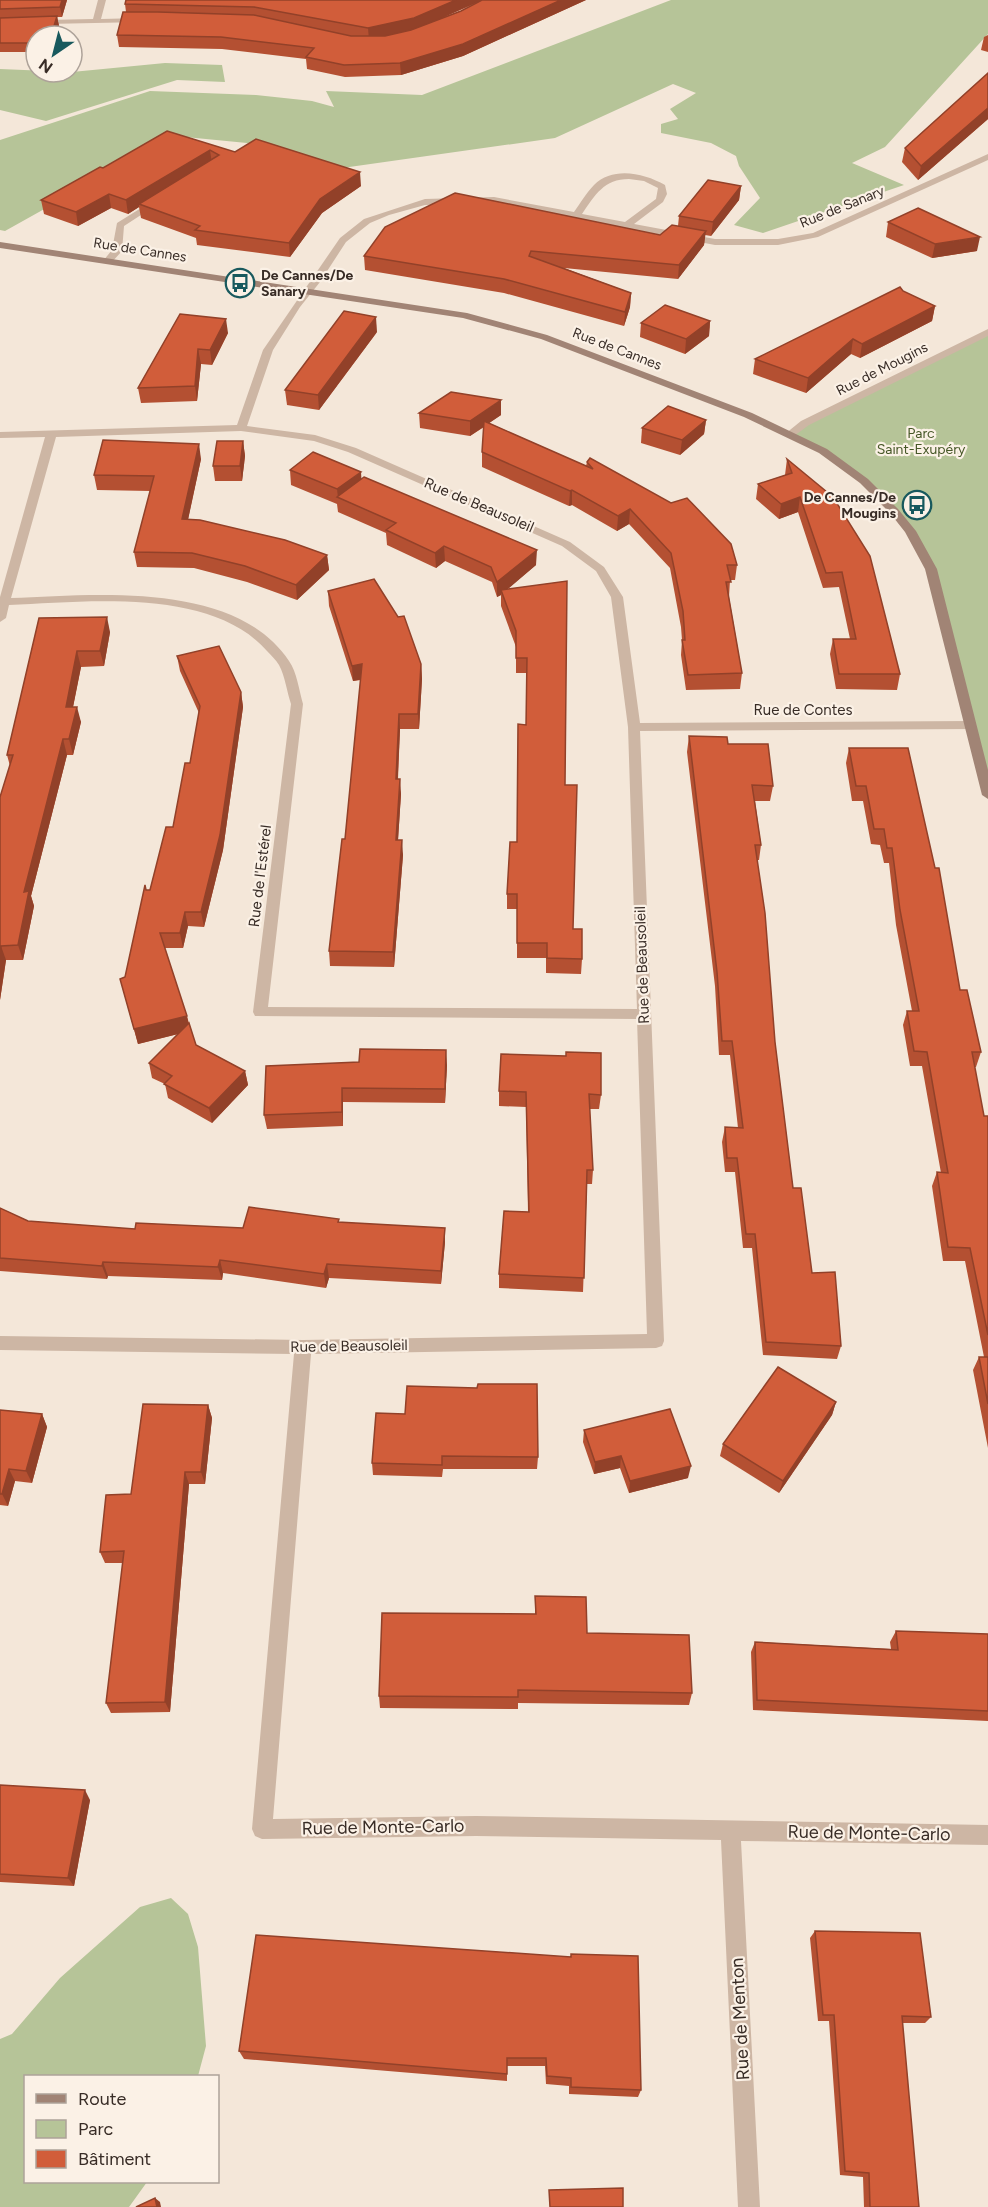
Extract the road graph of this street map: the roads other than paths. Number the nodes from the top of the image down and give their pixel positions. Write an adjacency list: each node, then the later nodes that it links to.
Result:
1 (102, 0): 3 (street)
2 (147, 20): 3 (street)
3 (96, 21): 4 (street)
4 (0, 23)
5 (988, 157): 8 (street, Rue de Sanary)
6 (167, 196): 10 (street)
7 (577, 214): 8 (street, Rue de Sanary); 8 (street); 11 (street, Rue de Sanary)
8 (627, 225)
9 (0, 245): 10 (street, Rue de Cannes)
10 (108, 261): 11 (street, Rue de Cannes)
11 (308, 291): 13 (street, Rue de Sanary); 15 (street, Rue de Cannes)
12 (988, 332): 15 (street, Rue de Mougins)
13 (242, 428): 14 (street, Rue de Beausoleil); 20 (street, Rue de Beausoleil)
14 (51, 434): 16 (street, Rue de Beausoleil); 17 (street)
15 (790, 434): 19 (street, Rue de Cannes)
16 (0, 435)
17 (5, 602): 18 (street); 22 (street, Rue de l'Estérel)
18 (0, 618)
19 (971, 725): 20 (street, Rue de Contes); 21 (street, Rue de Cannes)
20 (634, 727): 22 (street, Rue de Beausoleil)
21 (988, 795)
22 (643, 1014): 24 (street, Rue de Beausoleil)
23 (0, 1344): 24 (street, Rue de Beausoleil)
24 (303, 1347): 25 (street, Rue de Monte-Carlo)
25 (731, 1831): 26 (street, Rue de Monte-Carlo); 27 (street, Rue de Menton)
26 (988, 1835)
27 (749, 2207)

